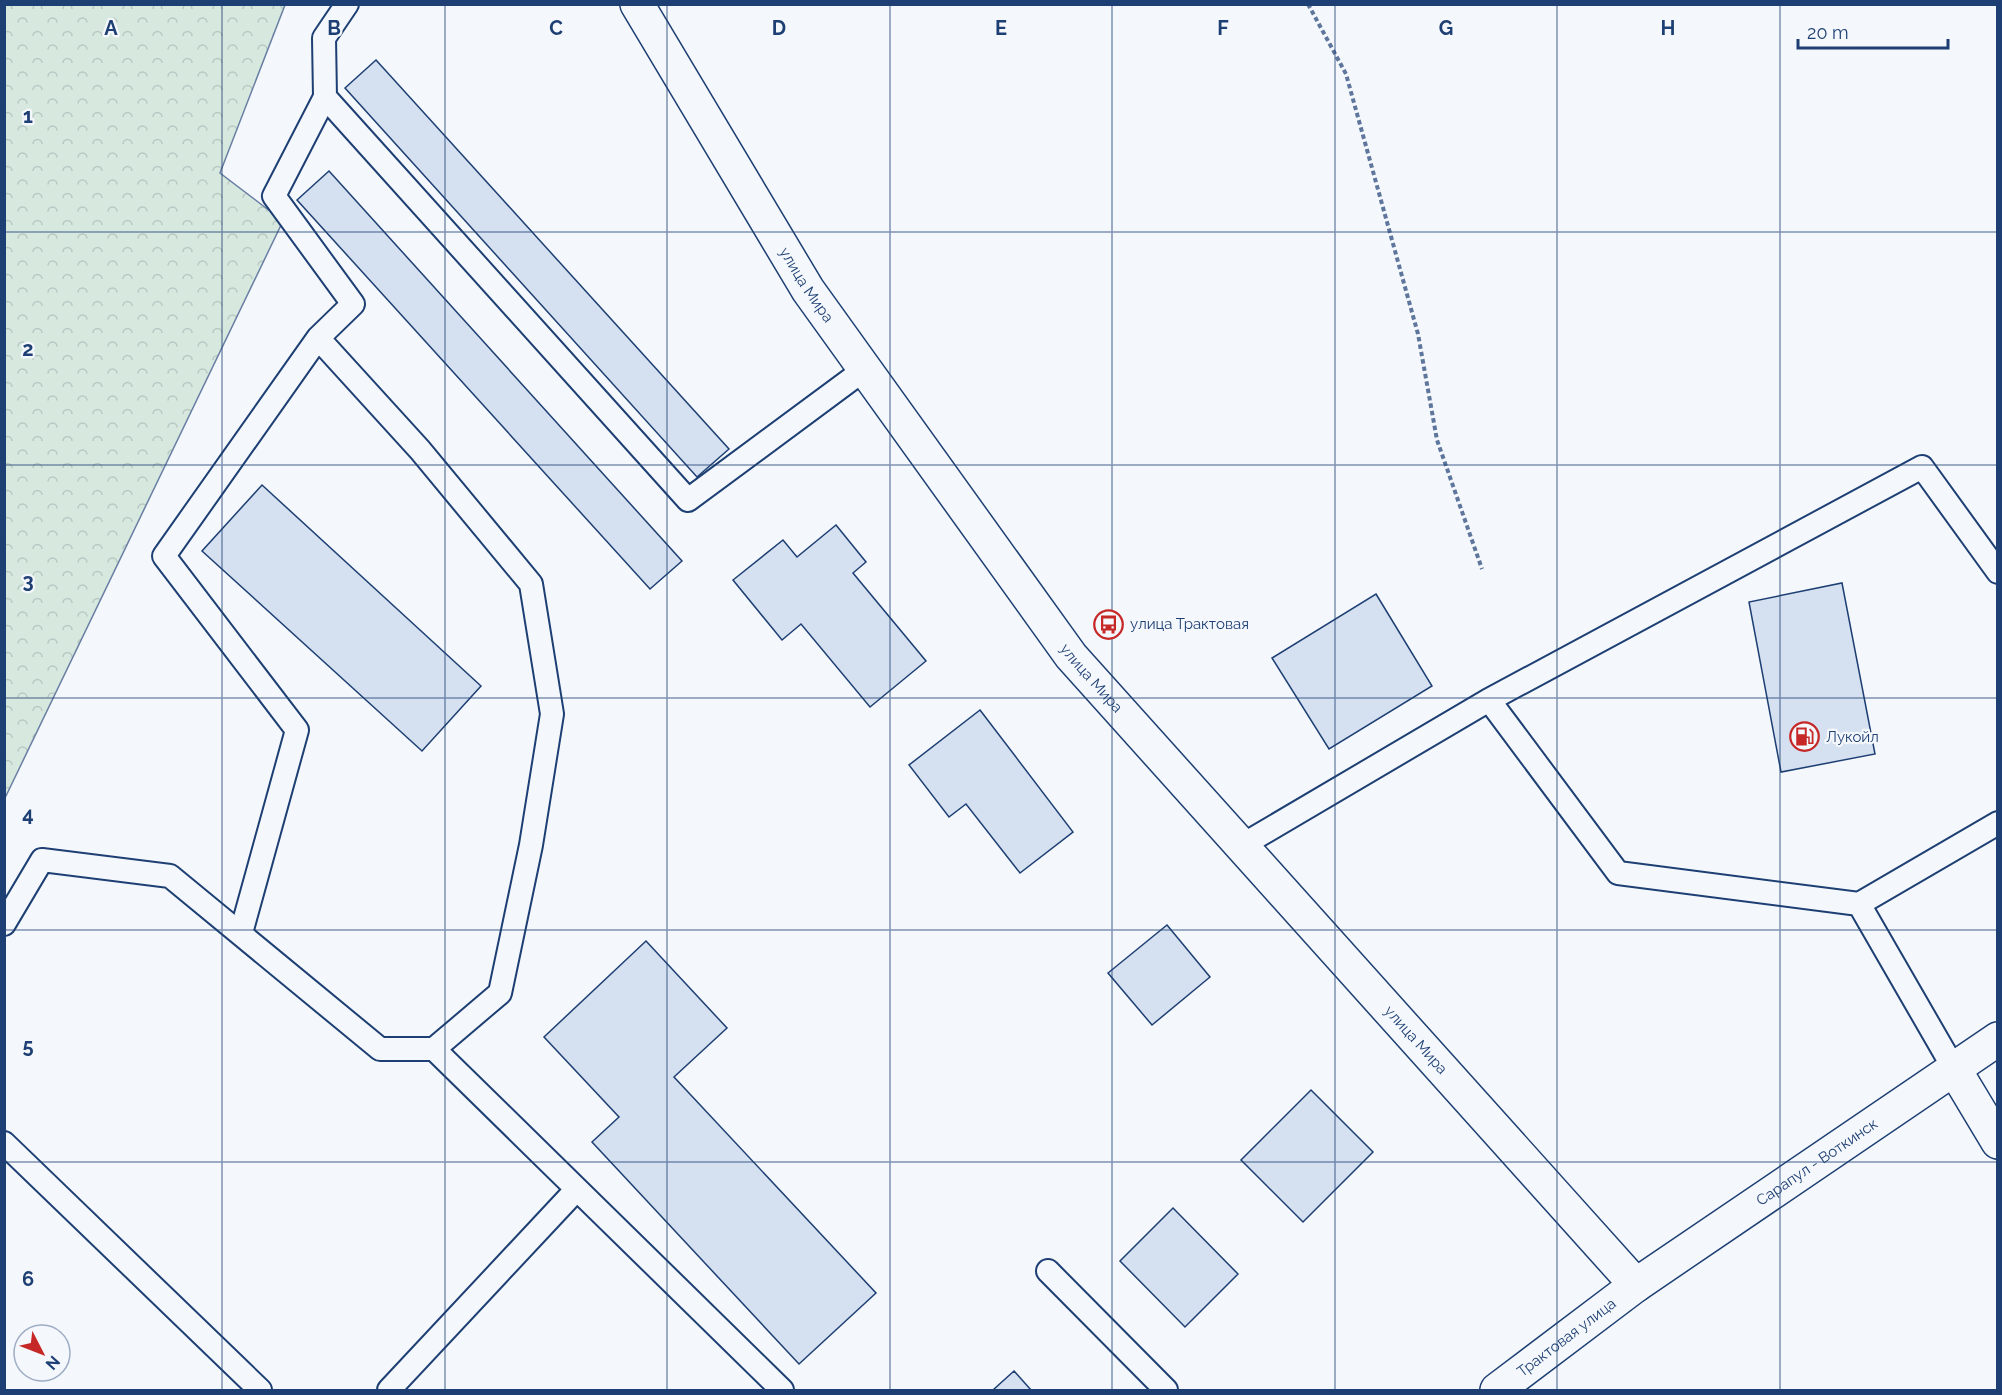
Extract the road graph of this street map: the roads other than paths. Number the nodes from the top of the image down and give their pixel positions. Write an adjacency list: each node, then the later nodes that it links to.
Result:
1 (347, 4): 3 (lane)
2 (637, 4): 5 (main road, улица Мира)
3 (326, 97): 4 (lane); 5 (lane)
4 (318, 338): 12 (lane); 14 (lane)
5 (865, 369): 9 (main road, улица Мира)
6 (1998, 572): 7 (lane)
7 (1490, 700): 9 (lane); 10 (lane)
8 (1998, 823): 10 (lane)
9 (1241, 846): 20 (main road, улица Мира)
10 (1859, 904): 15 (lane)
11 (4, 924): 12 (lane)
12 (241, 933): 14 (lane)
13 (1998, 1039): 15 (main road, Сарапул - Воткинск)
14 (435, 1049): 18 (lane)
15 (1953, 1067): 16 (main road); 20 (main road, Сарапул - Воткинск)
16 (1998, 1142)
17 (4, 1143): 21 (lane)
18 (577, 1189): 22 (lane); 23 (lane)
19 (1048, 1271): 24 (lane)
20 (1636, 1285): 25 (main road, Трактовая улица)
21 (260, 1390)
22 (389, 1390)
23 (782, 1390)
24 (1166, 1390)
25 (1497, 1390)

